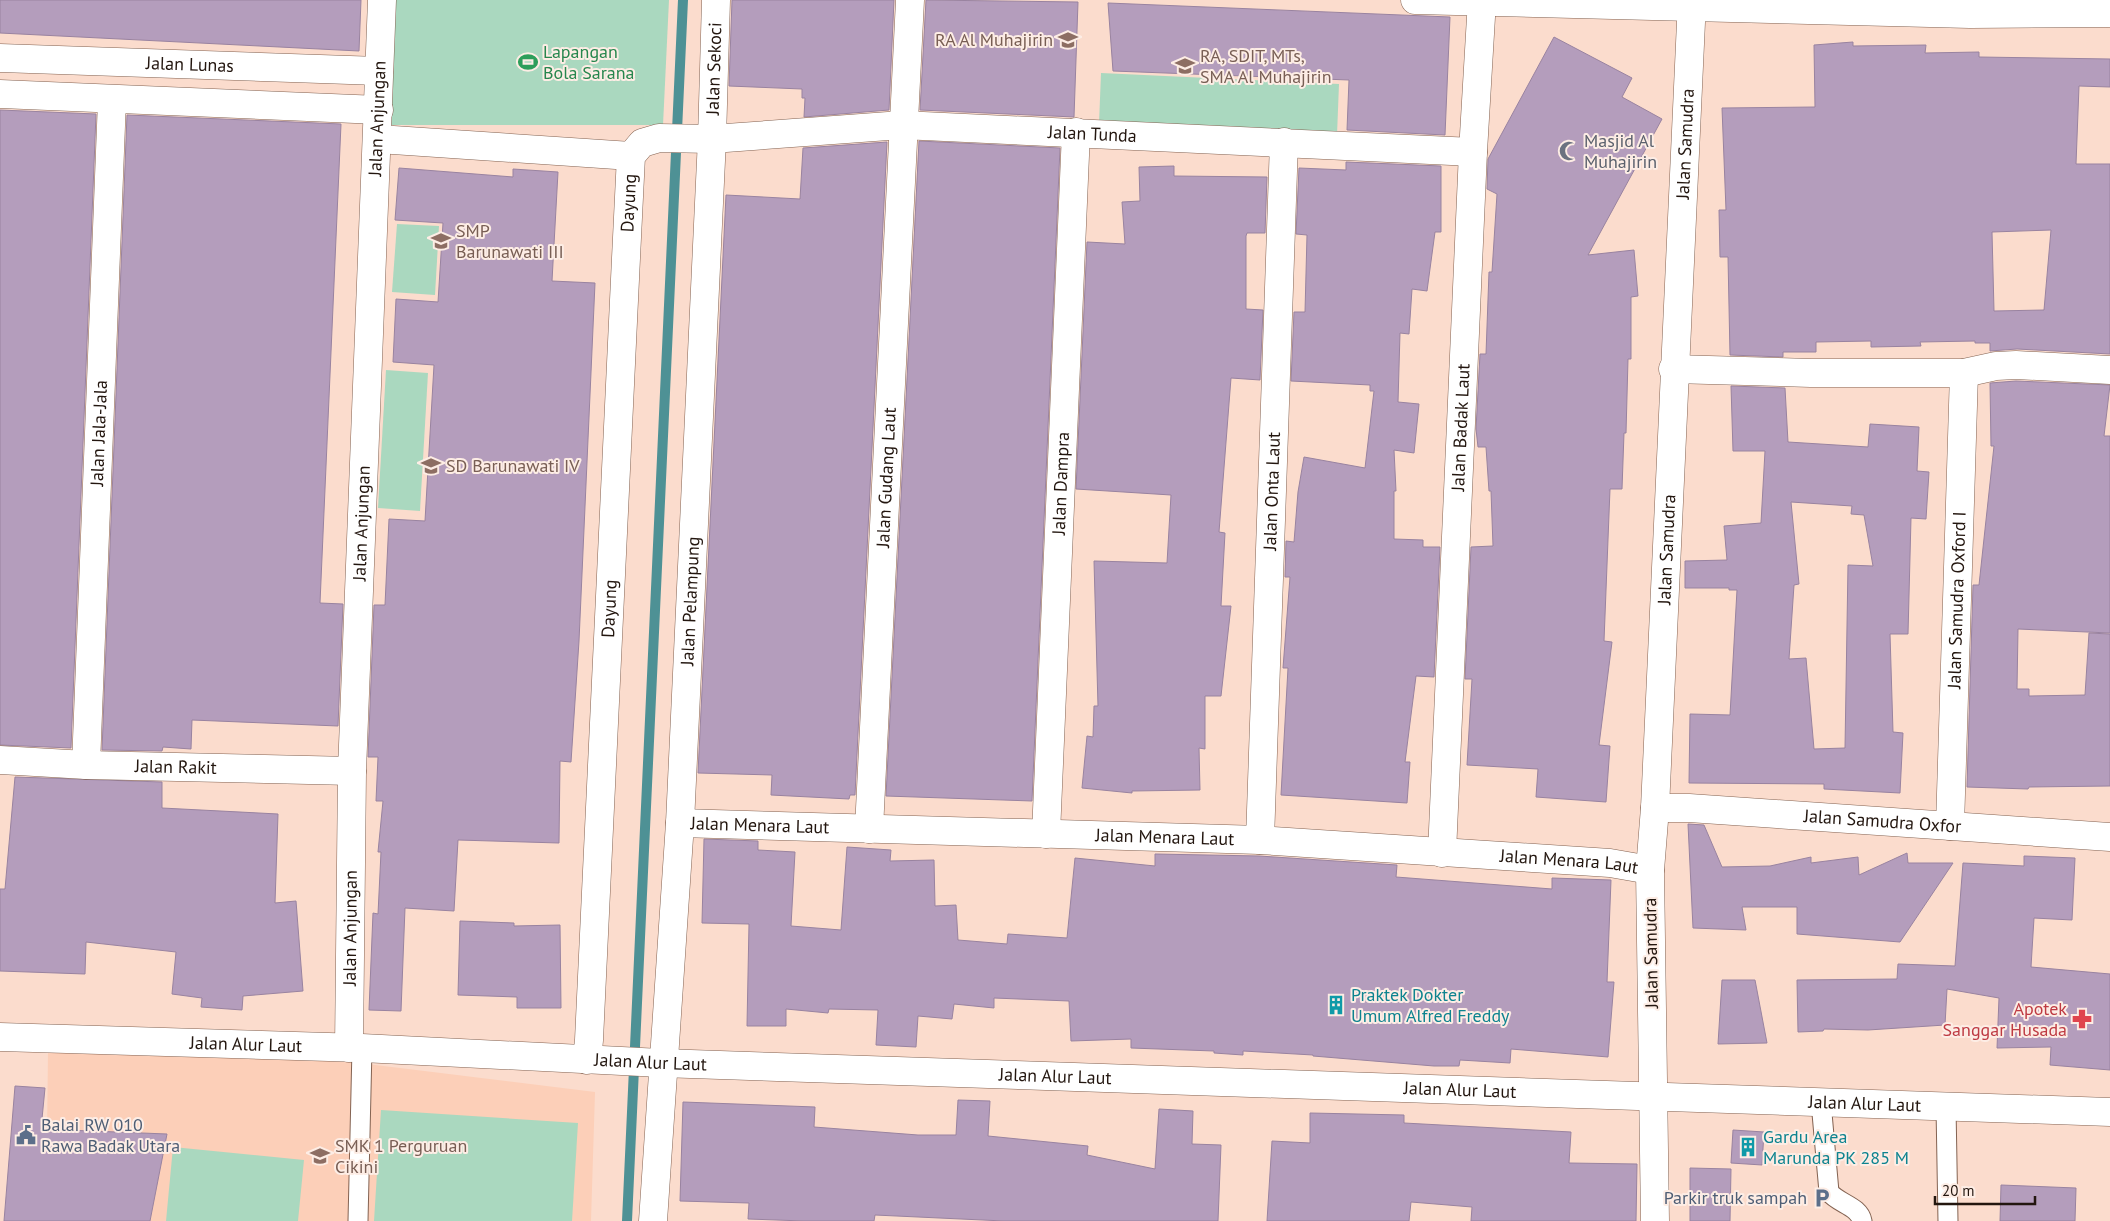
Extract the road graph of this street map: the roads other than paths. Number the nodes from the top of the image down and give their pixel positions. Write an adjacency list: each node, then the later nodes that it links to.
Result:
1 (382, 0): 10 (street, Jalan Anjungan)
2 (716, 0): 17 (street, Jalan Sekoci)
3 (910, 0): 14 (street, Jalan Gudang Laut)
4 (1415, 0): 5 (street)
5 (1482, 1): 6 (street); 19 (street, Jalan Badak Laut)
6 (1691, 3): 7 (street); 21 (street, Jalan Samudra)
7 (1971, 7): 8 (street)
8 (2110, 13)
9 (0, 58): 10 (street, Jalan Lunas)
10 (379, 71): 13 (street, Jalan Anjungan)
11 (0, 94): 12 (street)
12 (112, 100): 13 (street); 25 (street, Jalan Jala-Jala)
13 (379, 110): 16 (street, Jalan Anjungan)
14 (902, 125): 15 (street, Jalan Tunda); 17 (street, Jalan Tunda); 30 (street, Jalan Gudang Laut)
15 (1076, 132): 18 (street, Jalan Tunda); 31 (street, Jalan Dampra)
16 (378, 139): 20 (street); 26 (street, Jalan Anjungan)
17 (701, 139): 20 (street); 28 (street, Jalan Pelampung)
18 (1284, 142): 19 (street, Jalan Tunda); 33 (street, Jalan Onta Laut)
19 (1473, 152): 34 (street, Jalan Badak Laut)
20 (631, 156): 38 (street, Dayung)
21 (1673, 369): 23 (street); 27 (street, Jalan Samudra)
22 (2110, 370): 23 (street)
23 (1964, 373): 29 (street, Jalan Samudra Oxford I)
24 (0, 760): 25 (street, Jalan Rakit)
25 (86, 764): 26 (street, Jalan Rakit)
26 (352, 771): 37 (street, Jalan Anjungan)
27 (1654, 808): 29 (street, Jalan Samudra Oxfor); 35 (street, Jalan Samudra)
28 (680, 823): 30 (street, Jalan Menara Laut); 39 (street, Jalan Pelampung)
29 (1950, 826): 32 (street, Jalan Samudra Oxfor)
30 (869, 829): 31 (street, Jalan Menara Laut)
31 (1046, 834): 33 (street, Jalan Menara Laut)
32 (2110, 837)
33 (1260, 840): 34 (street, Jalan Menara Laut)
34 (1442, 853): 35 (street, Jalan Menara Laut)
35 (1650, 870): 40 (street, Jalan Samudra)
36 (0, 1038): 37 (street, Jalan Alur Laut)
37 (356, 1048): 38 (street, Jalan Alur Laut); 44 (lane)
38 (592, 1060): 39 (street, Jalan Alur Laut)
39 (663, 1063): 40 (street, Jalan Alur Laut); 45 (street, Jalan Pelampung)
40 (1654, 1098): 41 (street, Jalan Alur Laut); 46 (street, Jalan Samudra)
41 (1821, 1102): 42 (street, Jalan Alur Laut); 47 (lane)
42 (1946, 1107): 43 (street, Jalan Alur Laut); 48 (lane)
43 (2110, 1112)
44 (358, 1221)
45 (653, 1221)
46 (1655, 1221)
47 (1862, 1221)
48 (1948, 1221)

